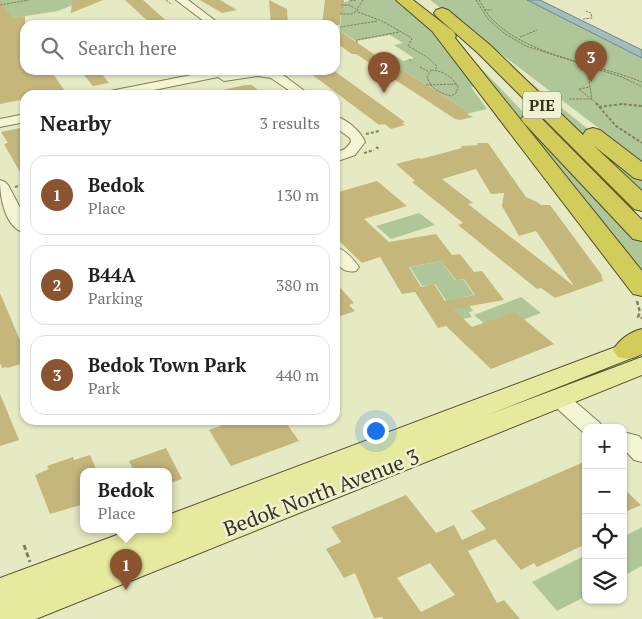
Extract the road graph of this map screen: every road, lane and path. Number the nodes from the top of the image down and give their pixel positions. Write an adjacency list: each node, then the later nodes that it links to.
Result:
1 (29, 0): 11 (path)
2 (171, 0): 19 (street)
3 (181, 0): 20 (street)
4 (356, 0): 10 (path)
5 (363, 0): 13 (path)
6 (404, 0): 22 (highway, PIE)
7 (424, 0): 29 (highway, PIE)
8 (476, 0): 27 (path)
9 (480, 0): 14 (path)
10 (350, 1)
11 (0, 5)
12 (341, 5): 13 (path)
13 (357, 10): 17 (path); 21 (path)
14 (484, 10): 15 (path); 26 (path)
15 (492, 10)
16 (586, 11): 18 (path)
17 (340, 14)
18 (583, 19)
19 (199, 20)
20 (209, 20)
21 (379, 20): 23 (path); 25 (path)
22 (435, 24): 63 (highway, PIE); 66 (highway)
23 (340, 28)
24 (537, 30): 26 (path)
25 (399, 32): 28 (path); 33 (path)
26 (519, 38): 27 (path); 30 (path)
27 (516, 39): 31 (path)
28 (356, 42)
29 (484, 49): 59 (highway); 61 (highway, PIE)
30 (591, 64): 31 (path); 38 (path)
31 (588, 65): 41 (path); 42 (path)
32 (420, 67): 34 (path)
33 (435, 70): 34 (path); 39 (path)
34 (429, 72): 40 (path)
35 (210, 75): 43 (street)
36 (233, 75): 44 (street)
37 (276, 75): 45 (street)
38 (642, 82)
39 (457, 84): 40 (path); 40 (path)
40 (428, 85)
41 (642, 87)
42 (590, 88): 47 (path); 47 (path)
43 (135, 90)
44 (162, 90)
45 (297, 90)
46 (569, 99): 47 (path)
47 (592, 99): 49 (path)
48 (642, 106): 49 (path)
49 (599, 107): 57 (path)
50 (20, 113): 51 (street)
51 (0, 117)
52 (20, 119): 53 (street)
53 (0, 123)
54 (340, 124): 58 (street)
55 (379, 131): 56 (path)
56 (368, 134)
57 (642, 143)
58 (340, 156)
59 (642, 173)
60 (0, 185): 62 (street)
61 (642, 204)
62 (20, 223)
63 (642, 234)
64 (340, 257): 65 (street)
65 (350, 267)
66 (642, 288)
67 (642, 318): 68 (path)
68 (638, 343): 69 (main road, Bedok North Avenue 3); 71 (main road, Bedok North Avenue 3)
69 (558, 398): 70 (street); 76 (main road, Bedok North Avenue 3)
70 (587, 424)
71 (172, 526)
72 (155, 533): 75 (main road, Bedok North Avenue 3)
73 (24, 545): 74 (path)
74 (30, 562)
75 (0, 593)
76 (0, 618)

